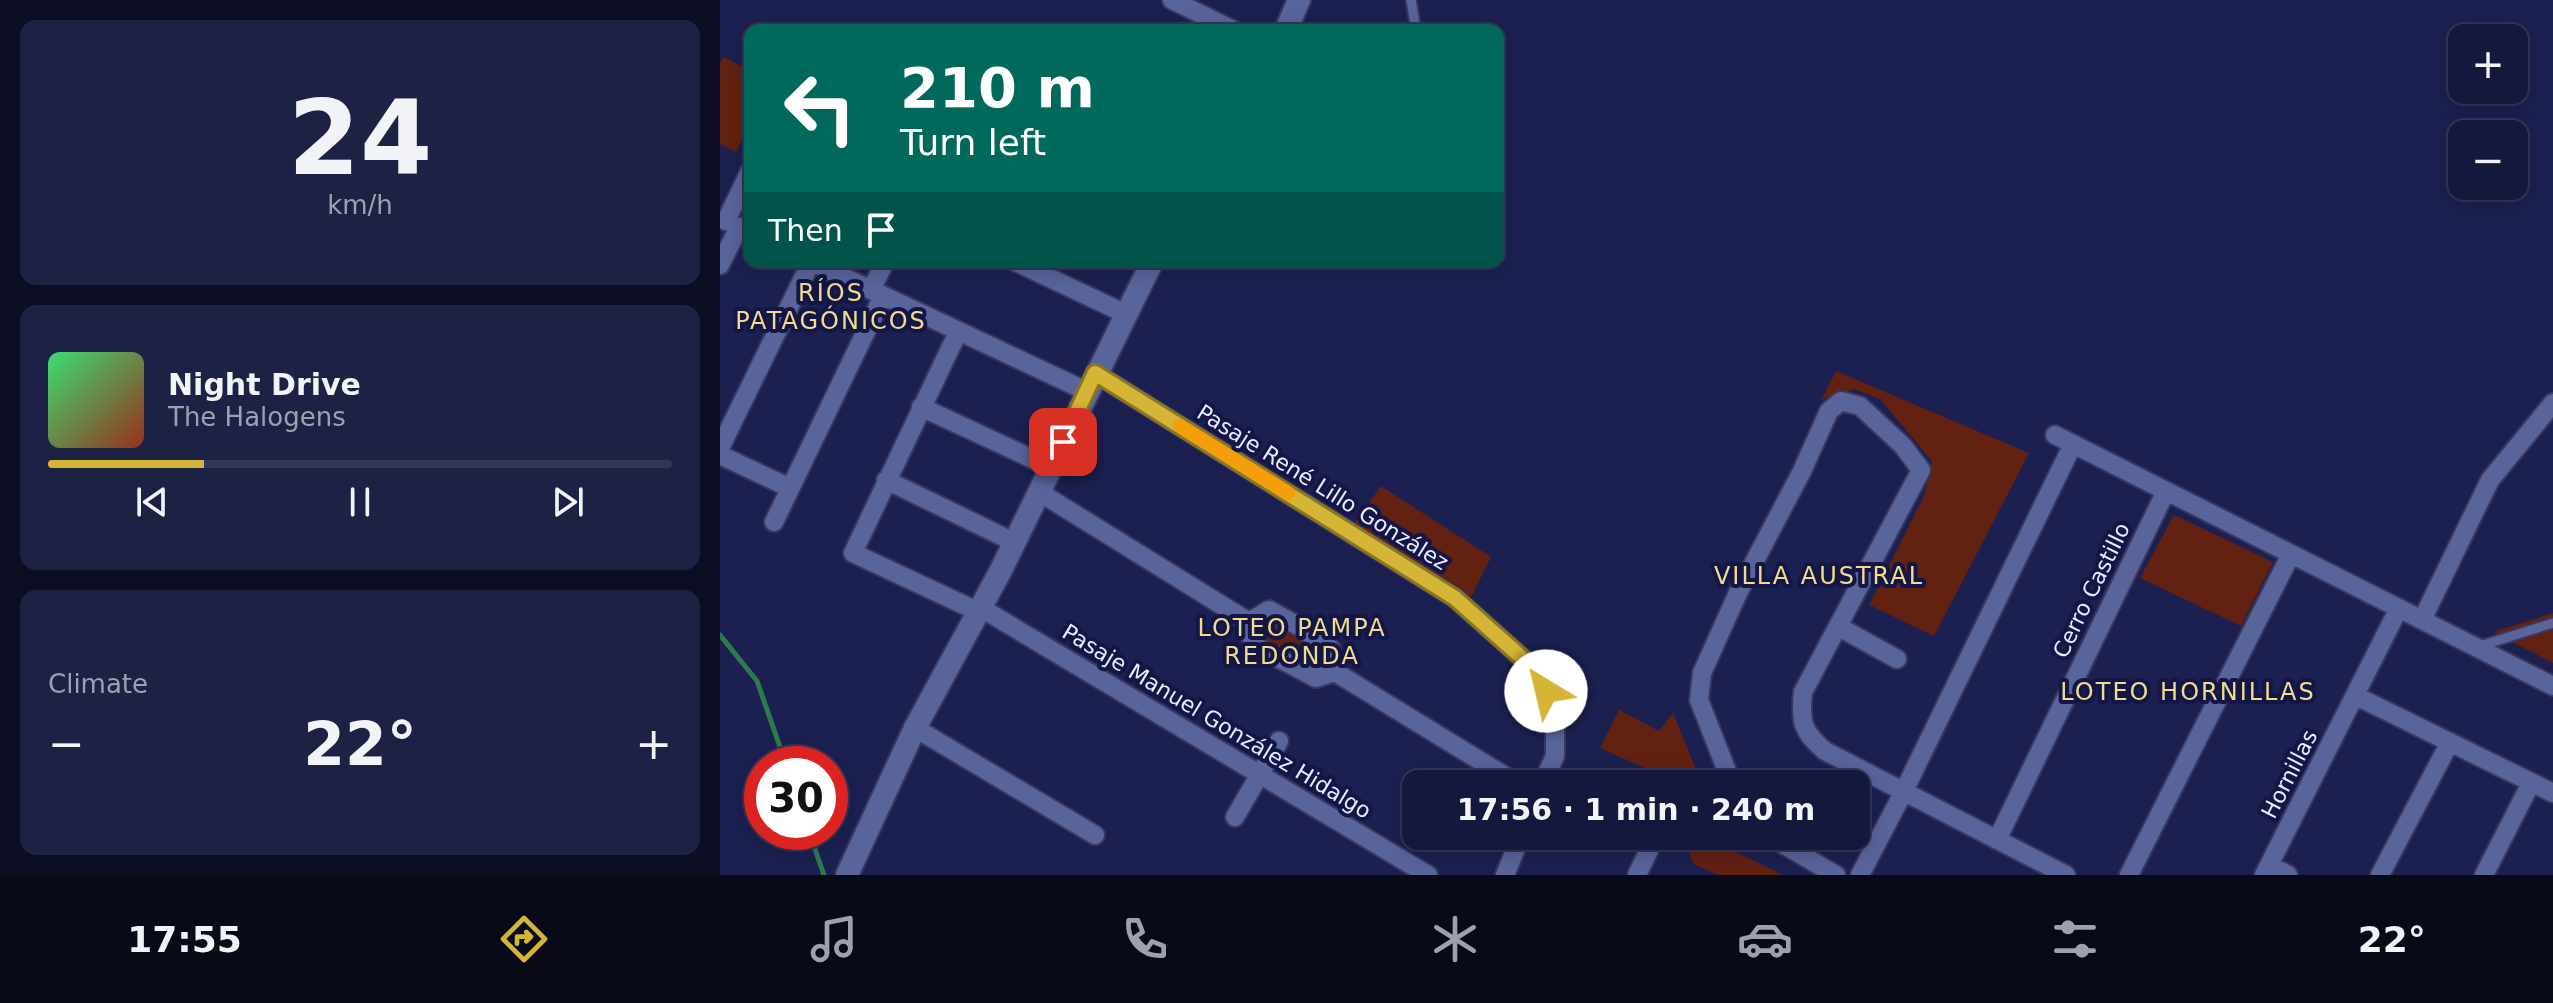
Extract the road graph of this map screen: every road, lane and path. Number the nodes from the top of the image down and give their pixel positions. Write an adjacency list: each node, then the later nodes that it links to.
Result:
1 (1172, 0): 4 (street)
2 (1299, 0): 5 (street)
3 (1411, 0): 6 (lane)
4 (1221, 24)
5 (1289, 24)
6 (1415, 24)
7 (744, 191): 8 (street)
8 (734, 225): 9 (street)
9 (720, 265)
10 (809, 268): 23 (street)
11 (825, 268): 15 (street, Pasaje René Lillo González)
12 (883, 268): 15 (street)
13 (1029, 268): 16 (street)
14 (1149, 268): 16 (street)
15 (877, 293): 17 (street, Pasaje René Lillo González); 27 (street)
16 (1126, 314): 18 (street)
17 (958, 332): 18 (street, Pasaje René Lillo González); 20 (street)
18 (1091, 382): 25 (street); 48 (street, Pasaje René Lillo González)
19 (2553, 403): 35 (street)
20 (921, 407): 25 (street); 26 (street)
21 (2055, 435): 22 (street)
22 (2073, 444): 28 (street); 52 (street)
23 (720, 448)
24 (720, 455): 27 (street)
25 (1052, 468): 29 (street)
26 (886, 480): 31 (street); 34 (street, Pasaje Manuel González Hidalgo)
27 (790, 488): 30 (street)
28 (2166, 491): 32 (street); 56 (street, Cerro Castillo)
29 (1039, 492): 31 (street); 36 (street)
30 (774, 522)
31 (1014, 542): 34 (street)
32 (2291, 554): 33 (street); 68 (street)
33 (2399, 608): 35 (street); 43 (street, Hornillas)
34 (980, 610): 44 (street); 50 (street, Pasaje Manuel González Hidalgo)
35 (2422, 620): 39 (street)
36 (1249, 622): 41 (street); 41 (street)
37 (2553, 623): 39 (lane)
38 (1839, 627): 40 (street); 49 (street); 52 (street)
39 (2476, 647): 42 (street)
40 (1897, 659)
41 (1335, 672): 47 (street)
42 (2553, 686)
43 (2356, 696): 46 (street); 60 (street, Hornillas)
44 (915, 728): 55 (street); 61 (street)
45 (1279, 741): 50 (street)
46 (2450, 742): 51 (street); 70 (street)
47 (1495, 770)
48 (1548, 770)
49 (1726, 770)
50 (1258, 774): 54 (street); 62 (street, Pasaje Manuel González Hidalgo)
51 (2531, 783): 53 (street); 71 (street)
52 (1903, 793): 56 (street); 66 (street)
53 (2553, 793)
54 (1235, 817)
55 (1095, 835)
56 (1997, 840): 67 (street)
57 (1515, 850): 63 (street)
58 (1649, 850): 64 (street)
59 (1793, 850): 65 (street)
60 (2266, 870): 69 (street)
61 (847, 875)
62 (1428, 875)
63 (1505, 875)
64 (1637, 875)
65 (1836, 875)
66 (1860, 875)
67 (2066, 875)
68 (2129, 875)
69 (2288, 875)
70 (2380, 875)
71 (2484, 875)

